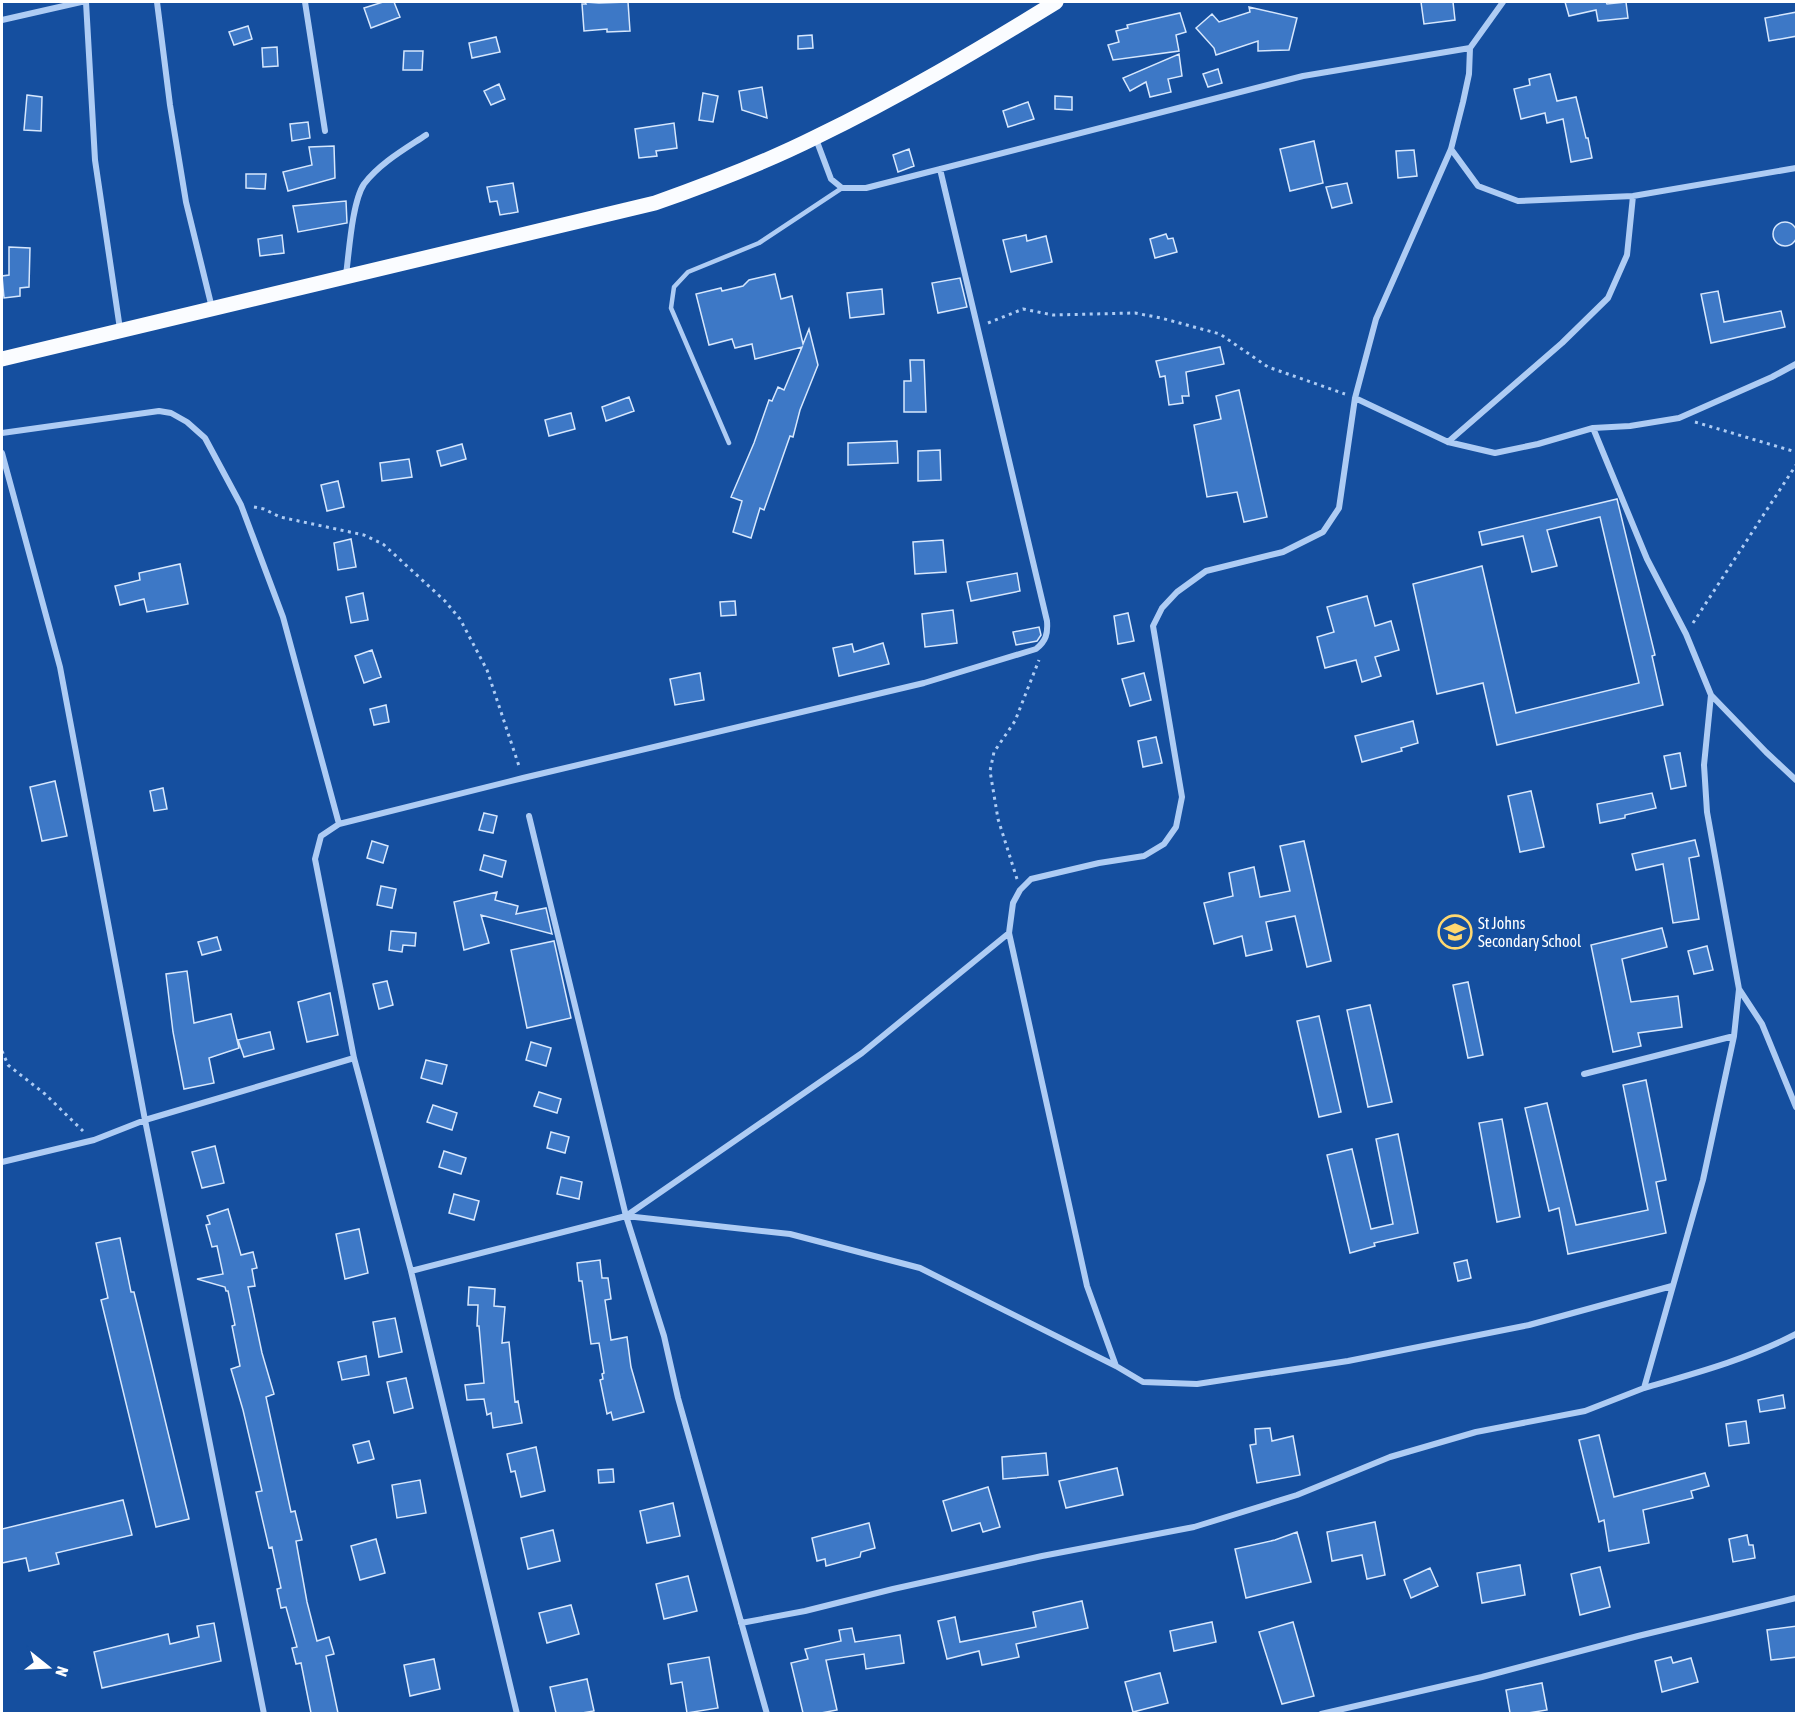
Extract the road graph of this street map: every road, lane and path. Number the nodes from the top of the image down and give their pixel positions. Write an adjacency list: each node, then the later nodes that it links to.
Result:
1 (81, 2): 7 (street)
2 (86, 2): 20 (street)
3 (158, 2): 18 (street)
4 (305, 2): 9 (street)
5 (1056, 2): 11 (main road)
6 (1503, 2): 8 (street)
7 (2, 20)
8 (1470, 48): 12 (street); 14 (street)
9 (325, 131)
10 (426, 135): 17 (street)
11 (816, 138): 15 (street); 17 (main road)
12 (1451, 149): 16 (street); 23 (street)
13 (1797, 168): 16 (street)
14 (940, 169): 15 (street); 19 (street)
15 (842, 188): 28 (lane)
16 (1634, 196): 27 (street)
17 (346, 279): 18 (main road)
18 (212, 309): 20 (main road)
19 (979, 326): 23 (path); 34 (street)
20 (120, 332): 21 (main road)
21 (2, 359)
22 (1797, 364): 24 (street)
23 (1355, 398): 27 (street); 40 (street)
24 (1679, 418): 25 (street); 29 (path)
25 (1593, 428): 27 (street); 33 (street)
26 (2, 433): 32 (street)
27 (1448, 442)
28 (729, 443)
29 (1797, 452)
30 (2, 453): 48 (street)
31 (1797, 465): 33 (path)
32 (241, 505): 36 (path); 39 (street)
33 (1686, 634): 35 (street)
34 (1045, 642): 36 (street); 40 (path)
35 (1711, 695): 37 (street); 42 (street)
36 (523, 778): 39 (street)
37 (1797, 780)
38 (529, 816): 51 (street)
39 (339, 824): 45 (street)
40 (1020, 890): 41 (street)
41 (1009, 933): 51 (street); 55 (street)
42 (1739, 989): 43 (street); 47 (street)
43 (1734, 1036): 46 (street); 53 (street)
44 (2, 1051): 49 (path)
45 (354, 1058): 48 (street); 52 (street)
46 (1584, 1074)
47 (1797, 1107)
48 (145, 1120): 49 (street); 59 (street)
49 (93, 1140): 50 (street)
50 (2, 1162)
51 (626, 1216): 52 (street); 55 (street); 58 (street)
52 (411, 1271): 60 (street)
53 (1672, 1286): 55 (street); 56 (street)
54 (1797, 1334): 56 (street)
55 (1116, 1366)
56 (1644, 1389): 58 (street)
57 (1797, 1598): 62 (street)
58 (741, 1623): 61 (street)
59 (264, 1713)
60 (517, 1713)
61 (767, 1713)
62 (1321, 1713)

